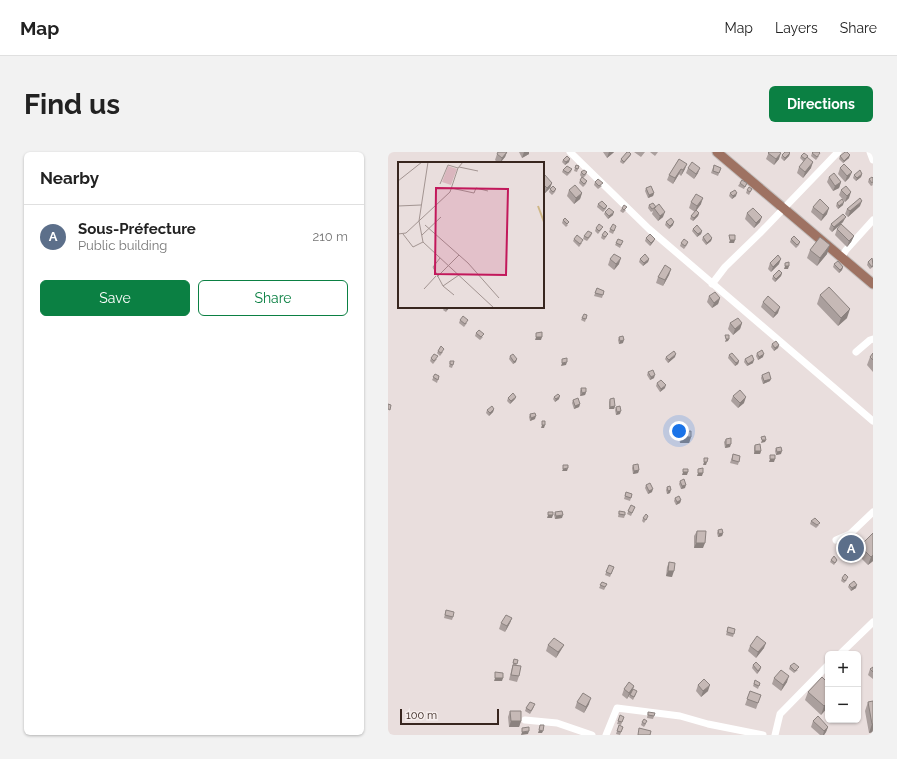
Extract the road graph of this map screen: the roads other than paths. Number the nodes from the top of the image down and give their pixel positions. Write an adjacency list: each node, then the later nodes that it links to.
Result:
1 (570, 152): 9 (street)
2 (717, 152): 6 (main road)
3 (838, 152): 6 (street)
4 (870, 152): 5 (street)
5 (873, 160)
6 (783, 209): 8 (main road); 9 (street)
7 (873, 220): 8 (street)
8 (841, 258): 10 (main road)
9 (712, 284): 13 (street)
10 (873, 284)
11 (873, 339): 12 (street)
12 (856, 352)
13 (873, 421)
14 (873, 512): 15 (street)
15 (836, 540)
16 (873, 622): 17 (street)
17 (843, 651)
18 (825, 668): 23 (street)
19 (525, 720): 20 (street)
20 (592, 735)
21 (606, 735): 22 (street)
22 (763, 735)
23 (775, 735)

